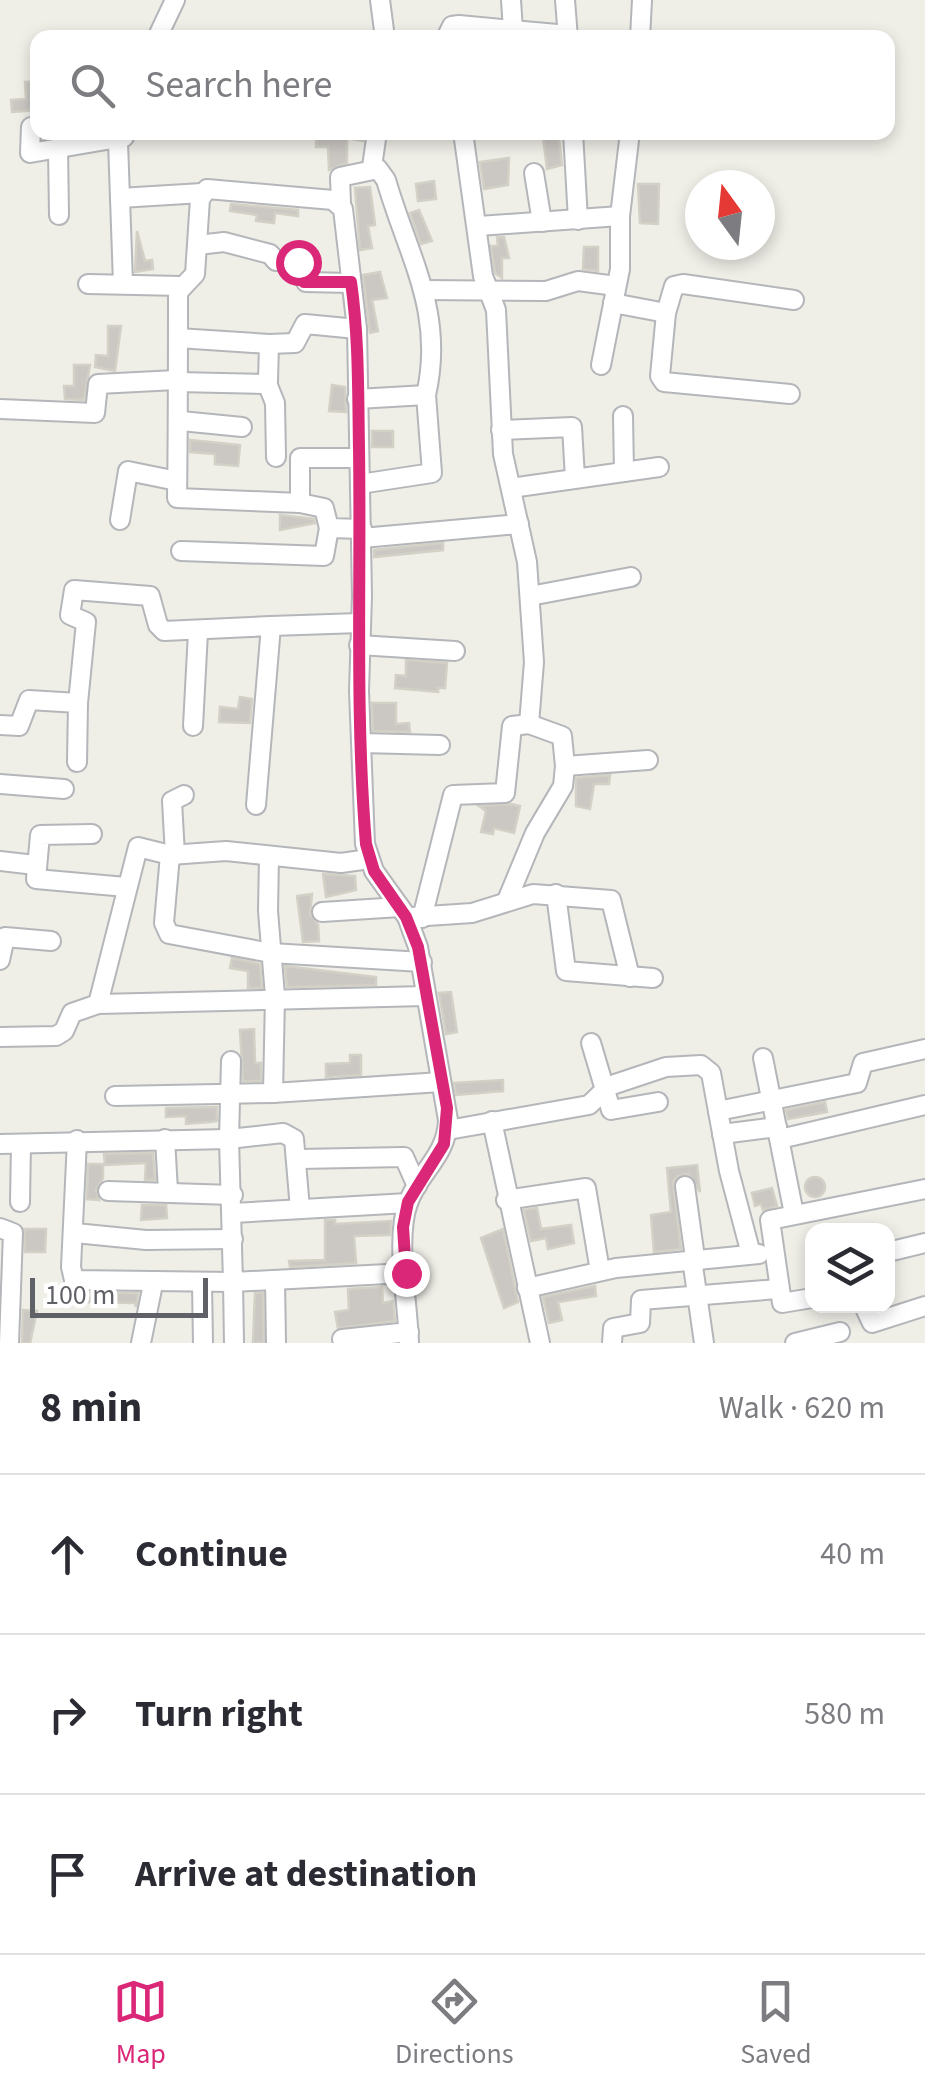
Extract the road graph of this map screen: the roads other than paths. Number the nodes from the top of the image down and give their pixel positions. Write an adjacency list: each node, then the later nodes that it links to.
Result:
1 (175, 0): 6 (street)
2 (380, 0): 7 (street)
3 (510, 0): 9 (street)
4 (565, 0): 10 (street)
5 (642, 0): 11 (street)
6 (162, 30)
7 (385, 30)
8 (450, 30): 9 (street)
9 (513, 30)
10 (568, 30)
11 (640, 30)
12 (30, 140): 19 (street)
13 (106, 140): 19 (street)
14 (122, 140): 23 (street)
15 (376, 140): 20 (street)
16 (464, 140): 29 (street)
17 (573, 140): 27 (street)
18 (629, 140): 26 (street)
19 (58, 149): 25 (street)
20 (372, 167): 24 (street); 36 (street)
21 (534, 173): 28 (street)
22 (202, 193): 23 (street); 24 (street); 30 (street)
23 (120, 198): 32 (street)
24 (341, 204): 31 (street)
25 (59, 215)
26 (620, 216): 27 (street); 37 (street)
27 (578, 220): 28 (street)
28 (542, 222): 29 (street)
29 (479, 226): 35 (street)
30 (198, 245): 31 (street); 34 (street)
31 (351, 282): 40 (street)
32 (123, 283): 33 (street); 34 (street)
33 (88, 284)
34 (182, 286): 41 (street)
35 (487, 289): 36 (street); 37 (street); 53 (street)
36 (426, 290): 47 (street)
37 (614, 294): 39 (street); 43 (street)
38 (794, 300): 39 (street)
39 (666, 312): 46 (street)
40 (357, 329): 42 (street); 48 (street)
41 (178, 338): 42 (street); 44 (street)
42 (268, 344): 45 (street)
43 (600, 365)
44 (176, 381): 45 (street); 49 (street); 51 (street)
45 (267, 383): 54 (street)
46 (790, 394)
47 (426, 395): 48 (street); 60 (street)
48 (358, 399): 55 (street)
49 (0, 409)
50 (623, 416): 57 (street)
51 (181, 420): 52 (street); 59 (street)
52 (242, 427)
53 (501, 430): 58 (street); 61 (street)
54 (300, 458): 55 (street); 62 (street)
55 (359, 458): 60 (street)
56 (659, 467): 57 (street)
57 (624, 472): 58 (street)
58 (575, 478): 61 (street)
59 (177, 481): 62 (street); 63 (street)
60 (360, 484): 66 (street)
61 (510, 488): 64 (street)
62 (300, 503): 65 (street)
63 (120, 520)
64 (520, 524): 66 (street); 69 (street)
65 (329, 528): 66 (street); 67 (street)
66 (362, 534): 70 (street)
67 (181, 552)
68 (631, 577): 69 (street)
69 (530, 596): 76 (street)
70 (360, 623): 71 (street); 73 (street)
71 (272, 626): 72 (street); 87 (street)
72 (198, 632): 75 (street); 78 (street)
73 (359, 645): 74 (street); 79 (street)
74 (454, 651)
75 (78, 703): 77 (street); 82 (street)
76 (529, 724): 83 (street); 98 (street)
77 (0, 725)
78 (192, 726)
79 (362, 743): 80 (street); 91 (street)
80 (440, 746)
81 (648, 760): 83 (street)
82 (77, 762)
83 (565, 766): 96 (street)
84 (0, 784): 85 (street)
85 (64, 788)
86 (184, 795): 89 (street)
87 (256, 805)
88 (92, 834): 93 (street)
89 (173, 855): 90 (street); 94 (street); 100 (street)
90 (269, 857): 91 (street); 100 (street)
91 (368, 859): 98 (street)
92 (0, 860): 93 (street)
93 (36, 865): 94 (street)
94 (126, 887): 107 (street)
95 (556, 894): 96 (street); 103 (street); 103 (street)
96 (508, 898): 98 (street)
97 (322, 912): 98 (street)
98 (409, 914): 102 (street)
99 (51, 941): 101 (street)
100 (271, 952): 102 (street); 105 (street)
101 (0, 960)
102 (422, 962): 106 (street)
103 (630, 976): 104 (street)
104 (653, 978)
105 (276, 996): 106 (street); 107 (street); 115 (street)
106 (425, 996): 113 (street)
107 (98, 1004): 108 (street)
108 (0, 1037)
109 (591, 1043): 114 (street)
110 (925, 1049): 118 (street)
111 (763, 1058): 118 (street)
112 (231, 1061): 116 (street)
113 (441, 1082): 115 (street); 123 (street)
114 (604, 1091): 119 (street); 121 (street); 122 (street)
115 (273, 1093): 116 (street)
116 (230, 1094): 117 (street); 126 (street)
117 (116, 1096)
118 (772, 1101): 121 (street); 124 (street)
119 (658, 1102)
120 (925, 1106): 124 (street)
121 (718, 1111): 125 (street)
122 (492, 1121): 123 (street); 137 (street)
123 (448, 1130): 136 (street)
124 (779, 1133): 125 (street); 141 (street)
125 (722, 1134): 148 (street)
126 (229, 1138): 127 (street); 131 (street); 139 (street)
127 (165, 1139): 128 (street); 135 (street)
128 (76, 1140): 130 (street); 143 (street)
129 (0, 1144): 130 (street)
130 (21, 1144): 138 (street)
131 (299, 1159): 136 (street); 140 (street)
132 (685, 1186): 149 (street)
133 (925, 1189): 141 (street)
134 (108, 1191): 135 (street)
135 (168, 1191): 139 (street)
136 (412, 1194): 140 (street); 151 (street)
137 (506, 1200): 150 (street); 156 (street)
138 (20, 1202)
139 (233, 1204): 140 (street); 144 (street)
140 (300, 1209)
141 (794, 1214): 147 (street)
142 (0, 1228): 166 (street)
143 (76, 1233): 144 (street); 155 (street)
144 (234, 1239): 153 (street)
145 (925, 1243): 146 (street)
146 (895, 1250)
147 (775, 1252): 148 (street); 157 (street)
148 (751, 1254): 149 (street)
149 (693, 1258): 150 (street); 158 (street)
150 (600, 1271): 156 (street)
151 (406, 1273): 152 (street); 163 (street)
152 (275, 1280): 153 (street); 170 (street)
153 (233, 1282): 154 (street); 169 (street)
154 (202, 1283): 155 (street); 168 (street)
155 (153, 1284): 167 (street)
156 (527, 1288): 171 (street)
157 (778, 1289): 158 (street); 159 (street)
158 (698, 1296): 172 (street); 173 (street)
159 (805, 1299)
160 (925, 1306): 161 (street)
161 (867, 1313)
162 (840, 1332): 165 (street)
163 (409, 1337): 164 (street)
164 (342, 1339)
165 (806, 1342)
166 (8, 1343)
167 (141, 1343)
168 (203, 1343)
169 (234, 1343)
170 (276, 1343)
171 (540, 1343)
172 (612, 1343)
173 (704, 1343)

